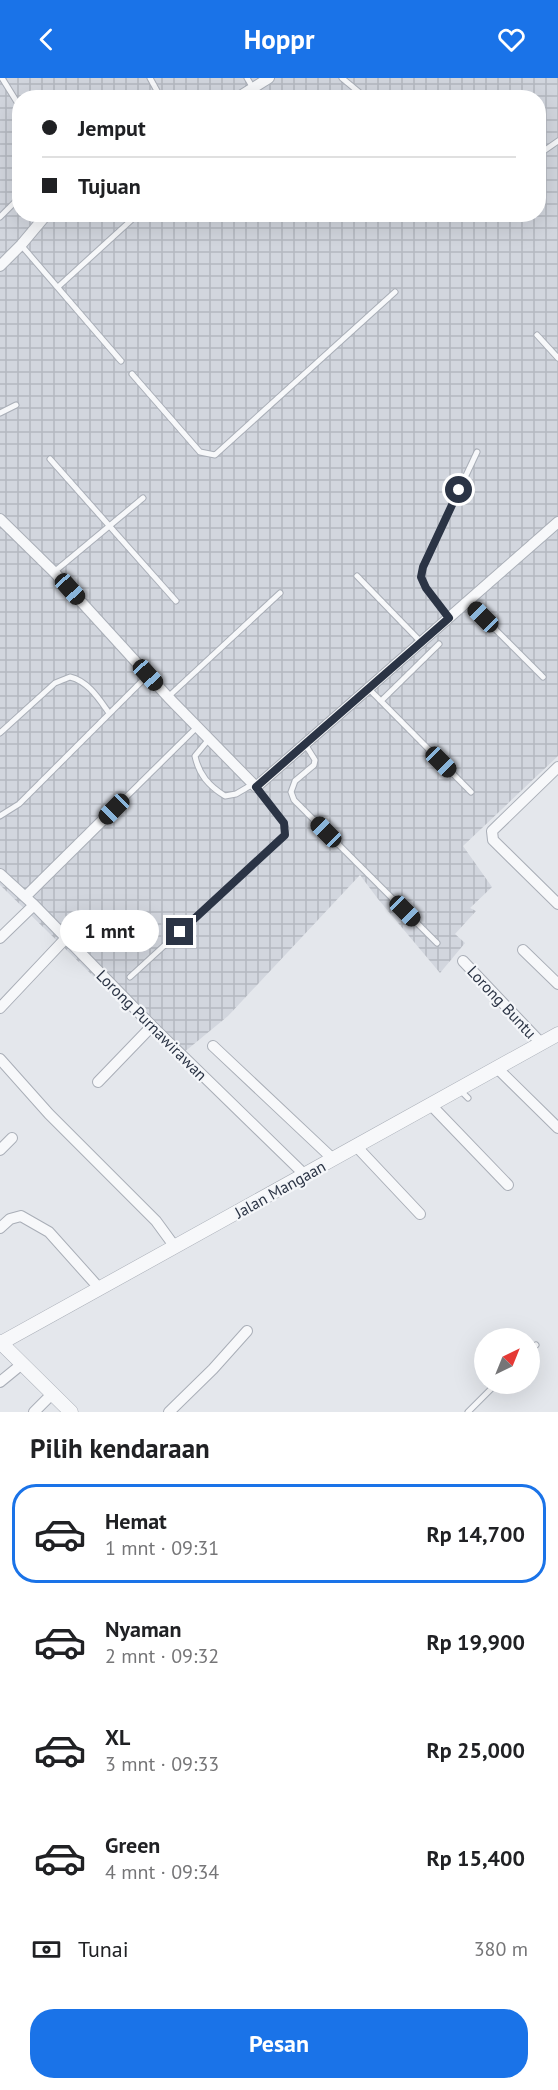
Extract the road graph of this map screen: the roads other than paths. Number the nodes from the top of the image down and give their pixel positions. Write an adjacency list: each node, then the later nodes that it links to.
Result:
1 (2, 78): 6 (lane)
2 (269, 78): 4 (street)
3 (342, 78): 5 (lane)
4 (250, 83)
5 (356, 90)
6 (12, 94)
7 (12, 205): 8 (lane)
8 (0, 217)
9 (40, 222): 11 (street)
10 (129, 222): 13 (lane)
11 (21, 245): 12 (street); 13 (lane)
12 (0, 266)
13 (58, 287): 17 (lane)
14 (395, 292): 18 (lane)
15 (537, 335): 16 (lane)
16 (558, 358)
17 (121, 361)
18 (132, 374)
19 (16, 405): 20 (lane)
20 (0, 412)
21 (477, 452): 32 (lane)
22 (50, 459): 26 (lane)
23 (143, 498): 26 (lane)
24 (0, 519): 27 (street)
25 (558, 522): 31 (street)
26 (110, 525): 27 (lane); 30 (lane)
27 (54, 572): 35 (street)
28 (357, 576): 33 (lane)
29 (280, 593): 38 (lane)
30 (176, 601)
31 (467, 602): 32 (street); 36 (lane)
32 (449, 618): 33 (street)
33 (421, 642): 37 (street)
34 (439, 644): 39 (lane)
35 (148, 675): 38 (street); 40 (lane)
36 (543, 677)
37 (368, 688): 39 (lane); 44 (street)
38 (168, 697): 41 (street)
39 (381, 701): 47 (lane)
40 (110, 713): 42 (lane); 49 (lane)
41 (198, 727): 43 (street); 48 (lane)
42 (0, 733)
43 (209, 739): 46 (street); 46 (lane)
44 (305, 744): 46 (street); 55 (lane)
45 (558, 767): 52 (street)
46 (254, 785): 58 (lane)
47 (471, 792)
48 (114, 809): 51 (street)
49 (0, 816)
50 (0, 874): 51 (street, Lorong Purnawirawan)
51 (30, 901): 53 (street); 54 (street, Lorong Purnawirawan)
52 (558, 904)
53 (0, 938)
54 (66, 938): 60 (street); 61 (street, Lorong Purnawirawan)
55 (436, 943)
56 (523, 950): 59 (street)
57 (463, 961): 63 (street, Lorong Buntu)
58 (130, 977)
59 (558, 984)
60 (0, 1008)
61 (152, 1026): 67 (street); 74 (street, Lorong Purnawirawan)
62 (558, 1034): 63 (street, Jalan Mangaan)
63 (541, 1043): 66 (street, Jalan Mangaan)
64 (213, 1046): 73 (street)
65 (0, 1059): 78 (street)
66 (497, 1068): 68 (street, Jalan Mangaan); 69 (street)
67 (98, 1082)
68 (431, 1105): 71 (street, Jalan Mangaan); 75 (street)
69 (558, 1128)
70 (12, 1138): 72 (street)
71 (356, 1146): 73 (street, Jalan Mangaan); 76 (street)
72 (0, 1150)
73 (333, 1160): 74 (street, Jalan Mangaan)
74 (305, 1175): 78 (street, Jalan Mangaan)
75 (508, 1185)
76 (420, 1214)
77 (0, 1228): 79 (street)
78 (175, 1247): 79 (street, Jalan Mangaan)
79 (100, 1289): 81 (street, Jalan Mangaan)
80 (247, 1331): 88 (street)
81 (1, 1343): 82 (street)
82 (22, 1364): 83 (street); 84 (street)
83 (0, 1382)
84 (52, 1394): 86 (street); 87 (street)
85 (486, 1394): 89 (lane)
86 (34, 1412)
87 (71, 1412)
88 (170, 1412)
89 (468, 1412)

